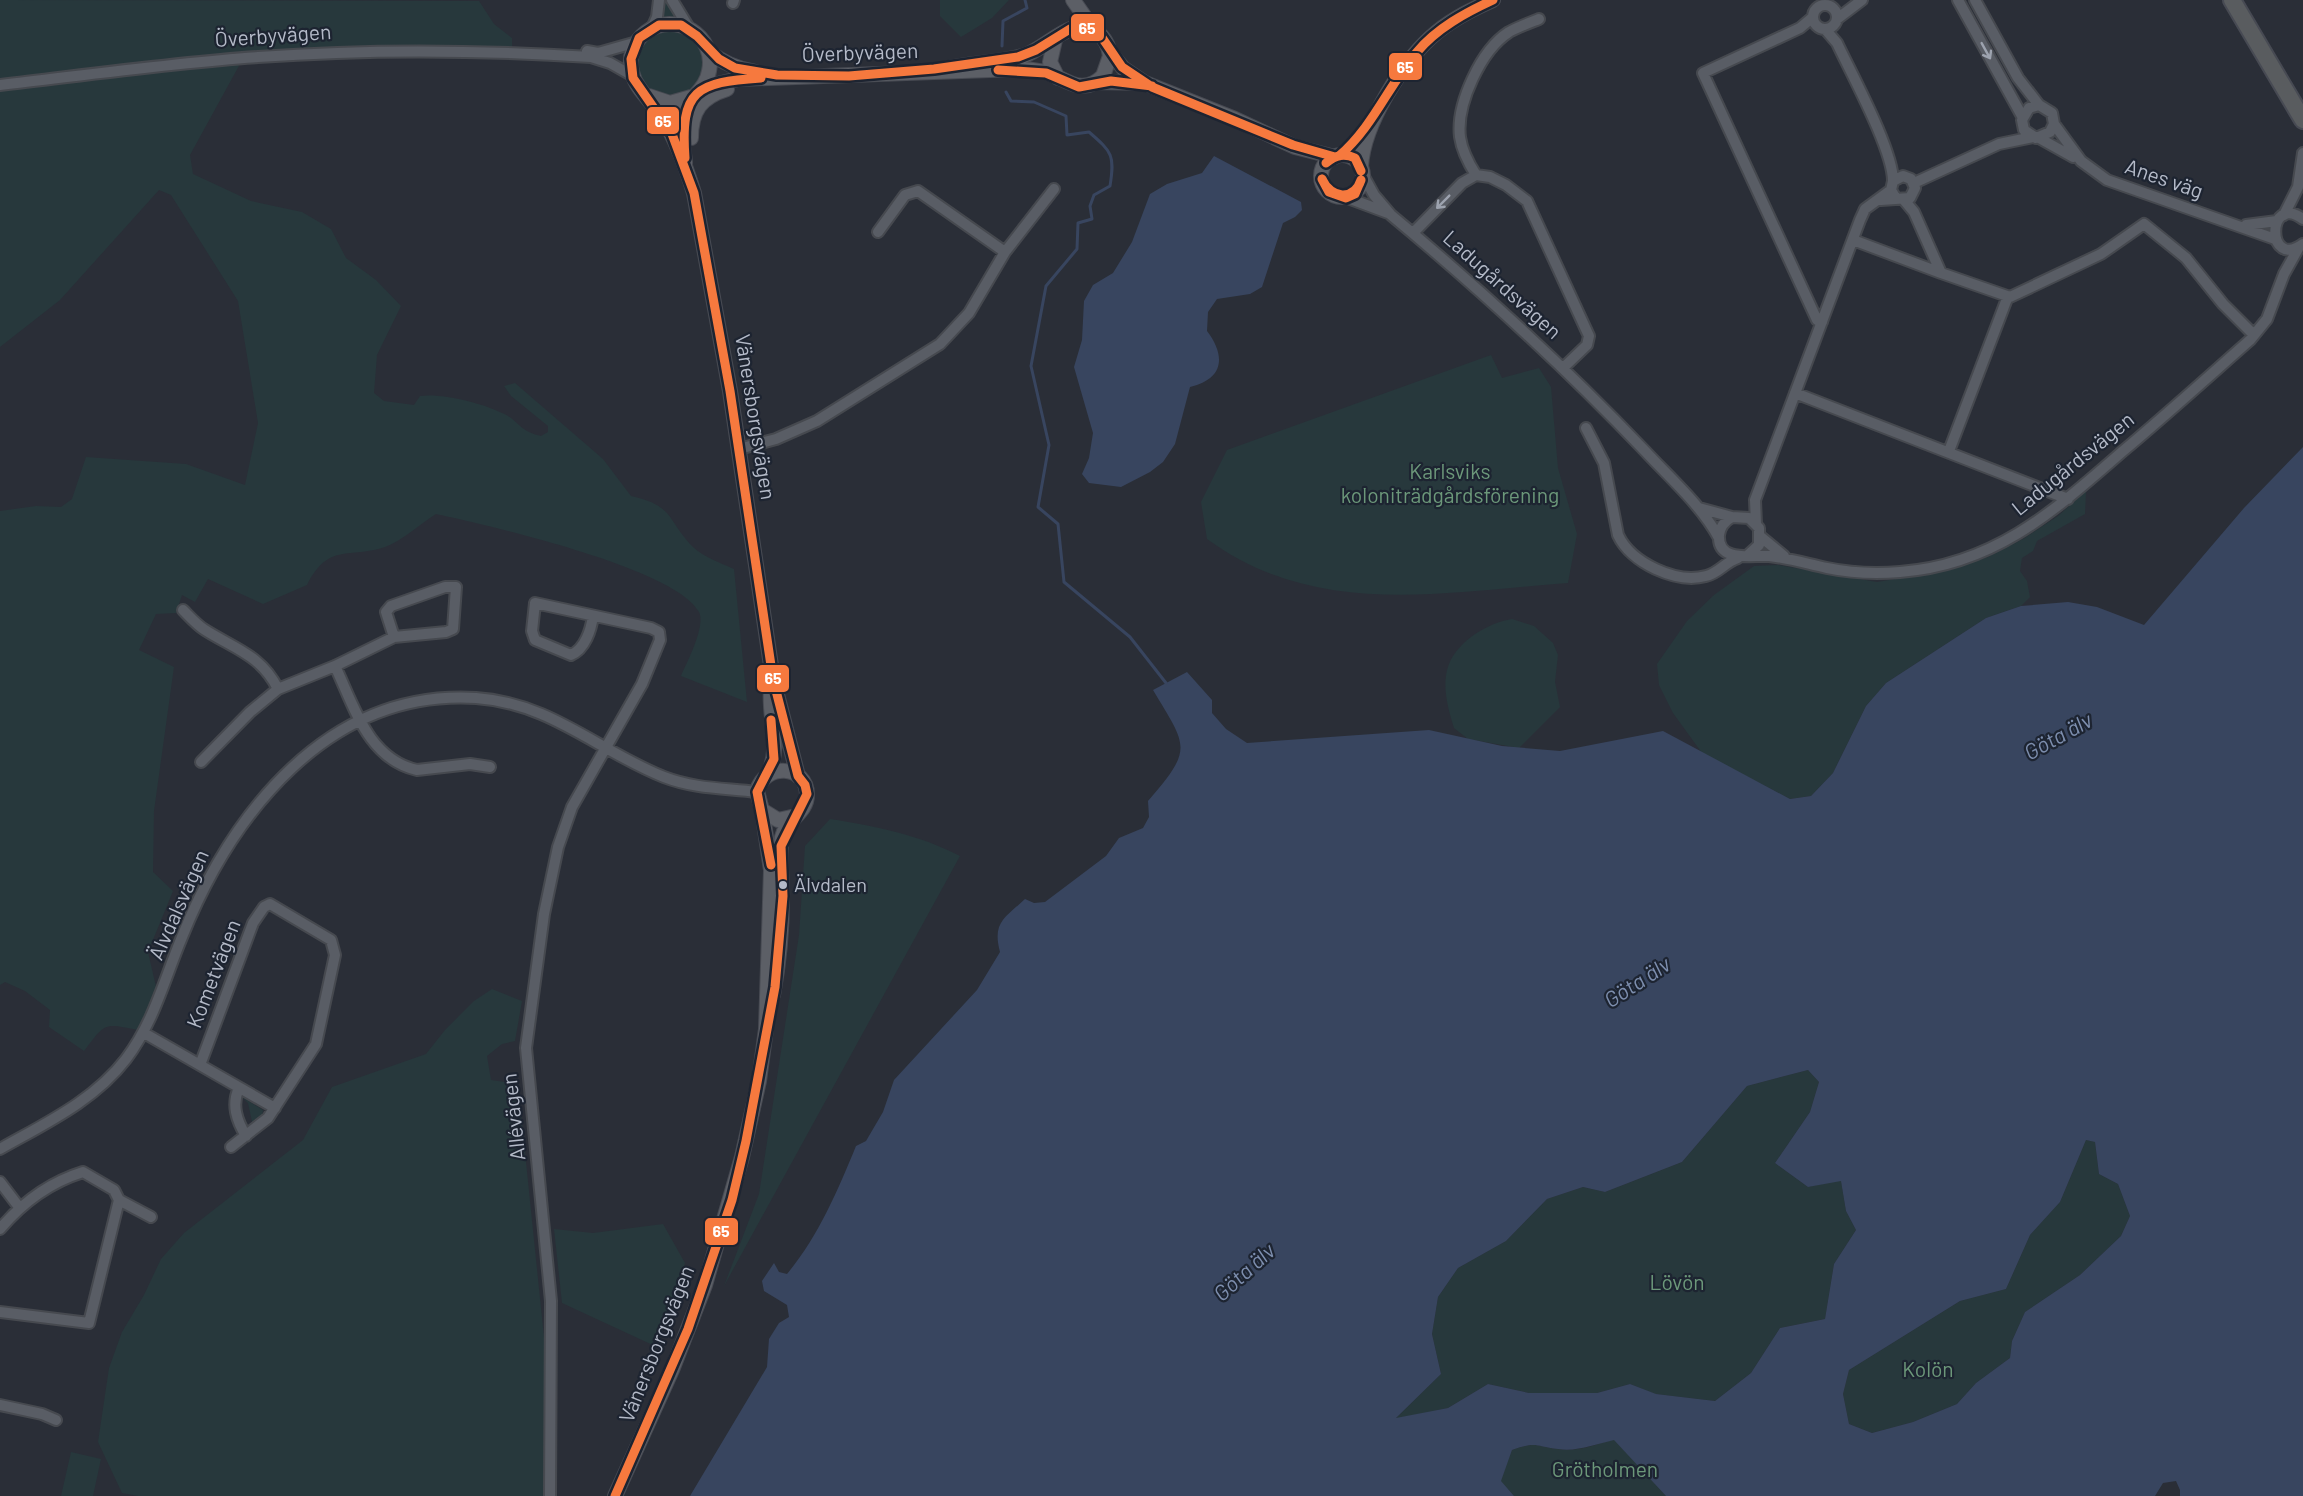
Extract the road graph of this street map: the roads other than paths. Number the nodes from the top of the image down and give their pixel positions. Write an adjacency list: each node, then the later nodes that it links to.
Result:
1 (659, 0): 13 (street)
2 (672, 0): 14 (street)
3 (1071, 0): 15 (main road); 16 (main road)
4 (1493, 0): 35 (main road)
5 (1958, 0): 33 (street, one-way to 33)
6 (1975, 0): 32 (street)
7 (2232, 0): 34 (highway)
8 (1859, 1): 9 (street); 11 (street)
9 (1832, 7): 11 (street); 12 (street)
10 (1539, 19): 46 (street)
11 (1837, 21): 12 (street); 18 (street)
12 (1818, 24): 18 (street); 67 (street)
13 (652, 28): 14 (main road); 17 (main road)
14 (689, 28): 19 (main road)
15 (1094, 30): 16 (main road, Överbyvägen); 20 (main road)
16 (1060, 36): 22 (main road, Överbyvägen); 26 (main road)
17 (637, 42): 21 (street, Överbyvägen); 23 (main road)
18 (1837, 43): 44 (street)
19 (708, 51): 24 (main road, Överbyvägen); 30 (main road, Vänersborgsvägen)
20 (1109, 51): 27 (main road); 28 (main road, Ladugårdsvägen)
21 (551, 55): 23 (street, Överbyvägen); 29 (street, Överbyvägen)
22 (941, 70): 25 (main road, Överbyvägen); 26 (main road, Överbyvägen)
23 (633, 76): 31 (main road, Vänersborgsvägen)
24 (781, 76): 25 (main road, Överbyvägen); 30 (main road, Överbyvägen)
25 (822, 77): 51 (main road)
26 (1058, 78): 27 (main road, Överbyvägen)
27 (1096, 82): 28 (main road, Ladugårdsvägen)
28 (1145, 83): 39 (main road, Ladugårdsvägen)
29 (0, 85)
30 (696, 93): 31 (main road, Överbyvägen); 43 (main road, Vänersborgsvägen)
31 (649, 96): 43 (main road, Vänersborgsvägen)
32 (2038, 105): 33 (street); 36 (street)
33 (2022, 118): 37 (street); 38 (street)
34 (2303, 120)
35 (1372, 123): 41 (main road); 45 (main road)
36 (2054, 124): 37 (street); 42 (street, Anes väg)
37 (2036, 137): 38 (street); 42 (street, Anes väg)
38 (2000, 144): 48 (street)
39 (1295, 147): 41 (main road, Ladugårdsvägen); 47 (main road, Ladugårdsvägen)
40 (2303, 153): 49 (street)
41 (1337, 156): 45 (main road, Ladugårdsvägen); 47 (main road)
42 (2081, 161): 57 (street, Anes väg)
43 (686, 164): 51 (main road, Vänersborgsvägen)
44 (1893, 165): 48 (street); 52 (street)
45 (1362, 171): 53 (main road); 54 (street, Ladugårdsvägen)
46 (1476, 175): 59 (street, Ladugårdsvägen, one-way to 59); 69 (street, Ladugårdsvägen)
47 (1322, 177): 53 (main road, Ladugårdsvägen)
48 (1910, 180): 52 (street); 52 (street)
49 (2298, 187): 55 (street); 56 (street)
50 (1054, 189): 63 (street)
51 (694, 193): 72 (main road, Vänersborgsvägen)
52 (1899, 193): 60 (street); 64 (street)
53 (1345, 197): 54 (street, Ladugårdsvägen)
54 (1391, 215): 59 (street, Ladugårdsvägen)
55 (2280, 218): 56 (street, Anes väg); 57 (street, Anes väg); 61 (street, Ladugårdsvägen)
56 (2302, 218)
57 (2240, 225): 61 (street, Anes väg)
58 (878, 232): 63 (street)
59 (1413, 233): 69 (street, Ladugårdsvägen)
60 (1853, 240): 64 (street); 67 (street)
61 (2278, 242): 62 (street, Anes väg); 65 (street, Ladugårdsvägen)
62 (2301, 245): 65 (street, Ladugårdsvägen)
63 (1005, 252): 72 (street)
64 (1941, 273): 66 (street)
65 (2284, 274): 68 (street, Ladugårdsvägen)
66 (2008, 296): 68 (street); 73 (street)
67 (1822, 322): 70 (street)
68 (2254, 335): 74 (street, Ladugårdsvägen)
69 (1563, 368): 76 (street, Ladugårdsvägen)
70 (1795, 393): 73 (street); 75 (street)
71 (1586, 428): 83 (street)
72 (739, 448): 88 (main road, Vänersborgsvägen)
73 (1949, 451): 74 (street)
74 (2068, 499): 82 (street, Ladugårdsvägen)
75 (1755, 500): 77 (street); 78 (street)
76 (1699, 508): 77 (street); 80 (street, Ladugårdsvägen)
77 (1736, 516): 78 (street); 80 (street)
78 (1756, 524): 79 (street)
79 (1761, 537): 81 (street); 82 (street, Ladugårdsvägen)
80 (1721, 543): 81 (street); 83 (street)
81 (1743, 557): 82 (street, Ladugårdsvägen); 83 (street)
82 (1787, 558)
83 (1723, 564)
84 (183, 610): 89 (street)
85 (593, 616): 85 (street); 91 (street, Allévägen)
86 (394, 637): 86 (street); 87 (street)
87 (335, 666): 89 (street); 90 (street)
88 (773, 679): 94 (main road, Vänersborgsvägen); 95 (main road, Vänersborgsvägen)
89 (278, 689): 92 (street)
90 (361, 720): 91 (street, Älvdalsvägen); 93 (street); 100 (street, Älvdalsvägen)
91 (607, 748): 96 (street, Älvdalsvägen); 115 (street, Allévägen)
92 (201, 762)
93 (490, 767)
94 (768, 774): 95 (main road); 96 (main road, Vänersborgsvägen)
95 (798, 776): 98 (main road, Vänersborgsvägen)
96 (757, 792): 97 (main road, Vänersborgsvägen)
97 (762, 810): 98 (main road); 99 (main road, Vänersborgsvägen)
98 (796, 816): 99 (main road, Vänersborgsvägen)
99 (766, 1029): 116 (main road, Vänersborgsvägen)
100 (144, 1033): 101 (street, Kometvägen); 106 (street, Älvdalsvägen)
101 (200, 1065): 102 (street, Kometvägen); 103 (street, Kometvägen)
102 (239, 1088): 103 (street, Kometvägen); 104 (street)
103 (275, 1108): 104 (street, Kometvägen)
104 (246, 1136): 105 (street, Kometvägen)
105 (231, 1147)
106 (0, 1149)
107 (0, 1182): 109 (street)
108 (120, 1200): 109 (street); 110 (street); 112 (street)
109 (19, 1207): 111 (street)
110 (151, 1217)
111 (0, 1229)
112 (0, 1312)
113 (0, 1405): 114 (street)
114 (56, 1420)
115 (550, 1496)
116 (615, 1496)

